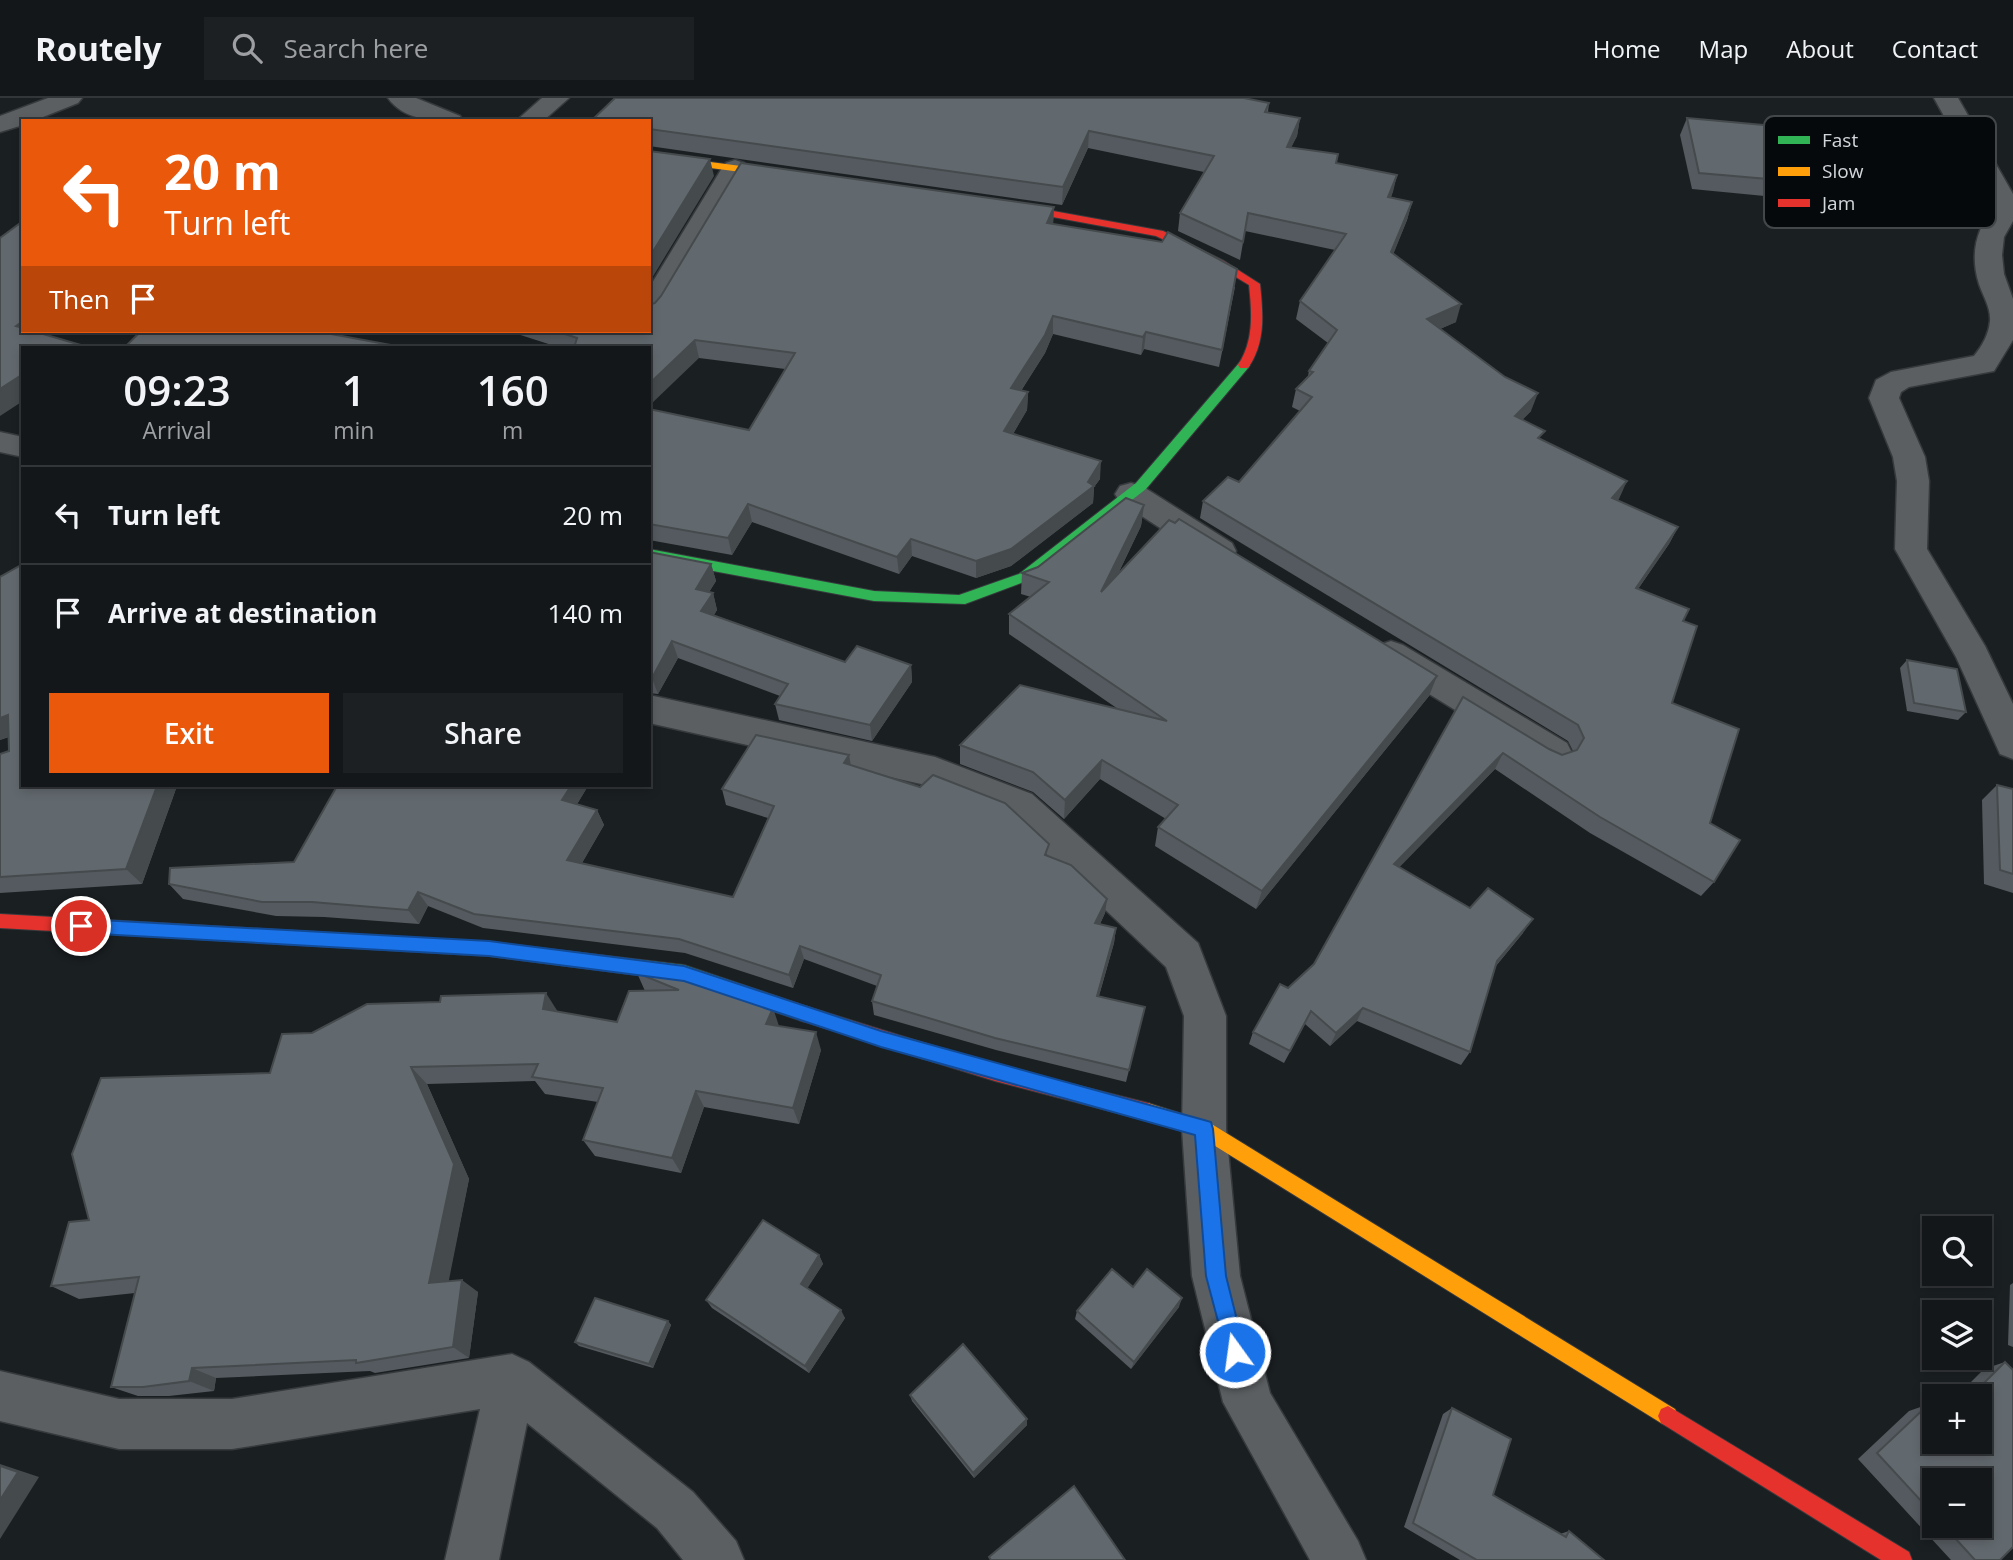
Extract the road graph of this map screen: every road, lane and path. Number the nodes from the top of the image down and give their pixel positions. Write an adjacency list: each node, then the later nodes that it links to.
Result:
1 (70, 98): 8 (street)
2 (400, 98): 6 (street)
3 (557, 98): 7 (street)
4 (1946, 98): 5 (street)
5 (1956, 116)
6 (446, 119)
7 (531, 119)
8 (0, 125)
9 (651, 157): 10 (street)
10 (735, 168): 11 (street); 17 (street)
11 (802, 177)
12 (1996, 187): 14 (street)
13 (989, 203): 18 (street)
14 (2013, 208): 15 (street)
15 (1996, 221)
16 (1992, 228): 23 (street)
17 (651, 309)
18 (1131, 494): 19 (street); 20 (street)
19 (651, 554)
20 (1252, 570)
21 (1368, 640): 24 (street)
22 (651, 709): 26 (street)
23 (2013, 744)
24 (1554, 753)
25 (0, 922): 26 (street)
26 (1204, 1129): 31 (street); 32 (street)
27 (512, 1379): 28 (street); 29 (street); 30 (street)
28 (0, 1396)
29 (472, 1560)
30 (717, 1560)
31 (1339, 1560)
32 (1901, 1560)

